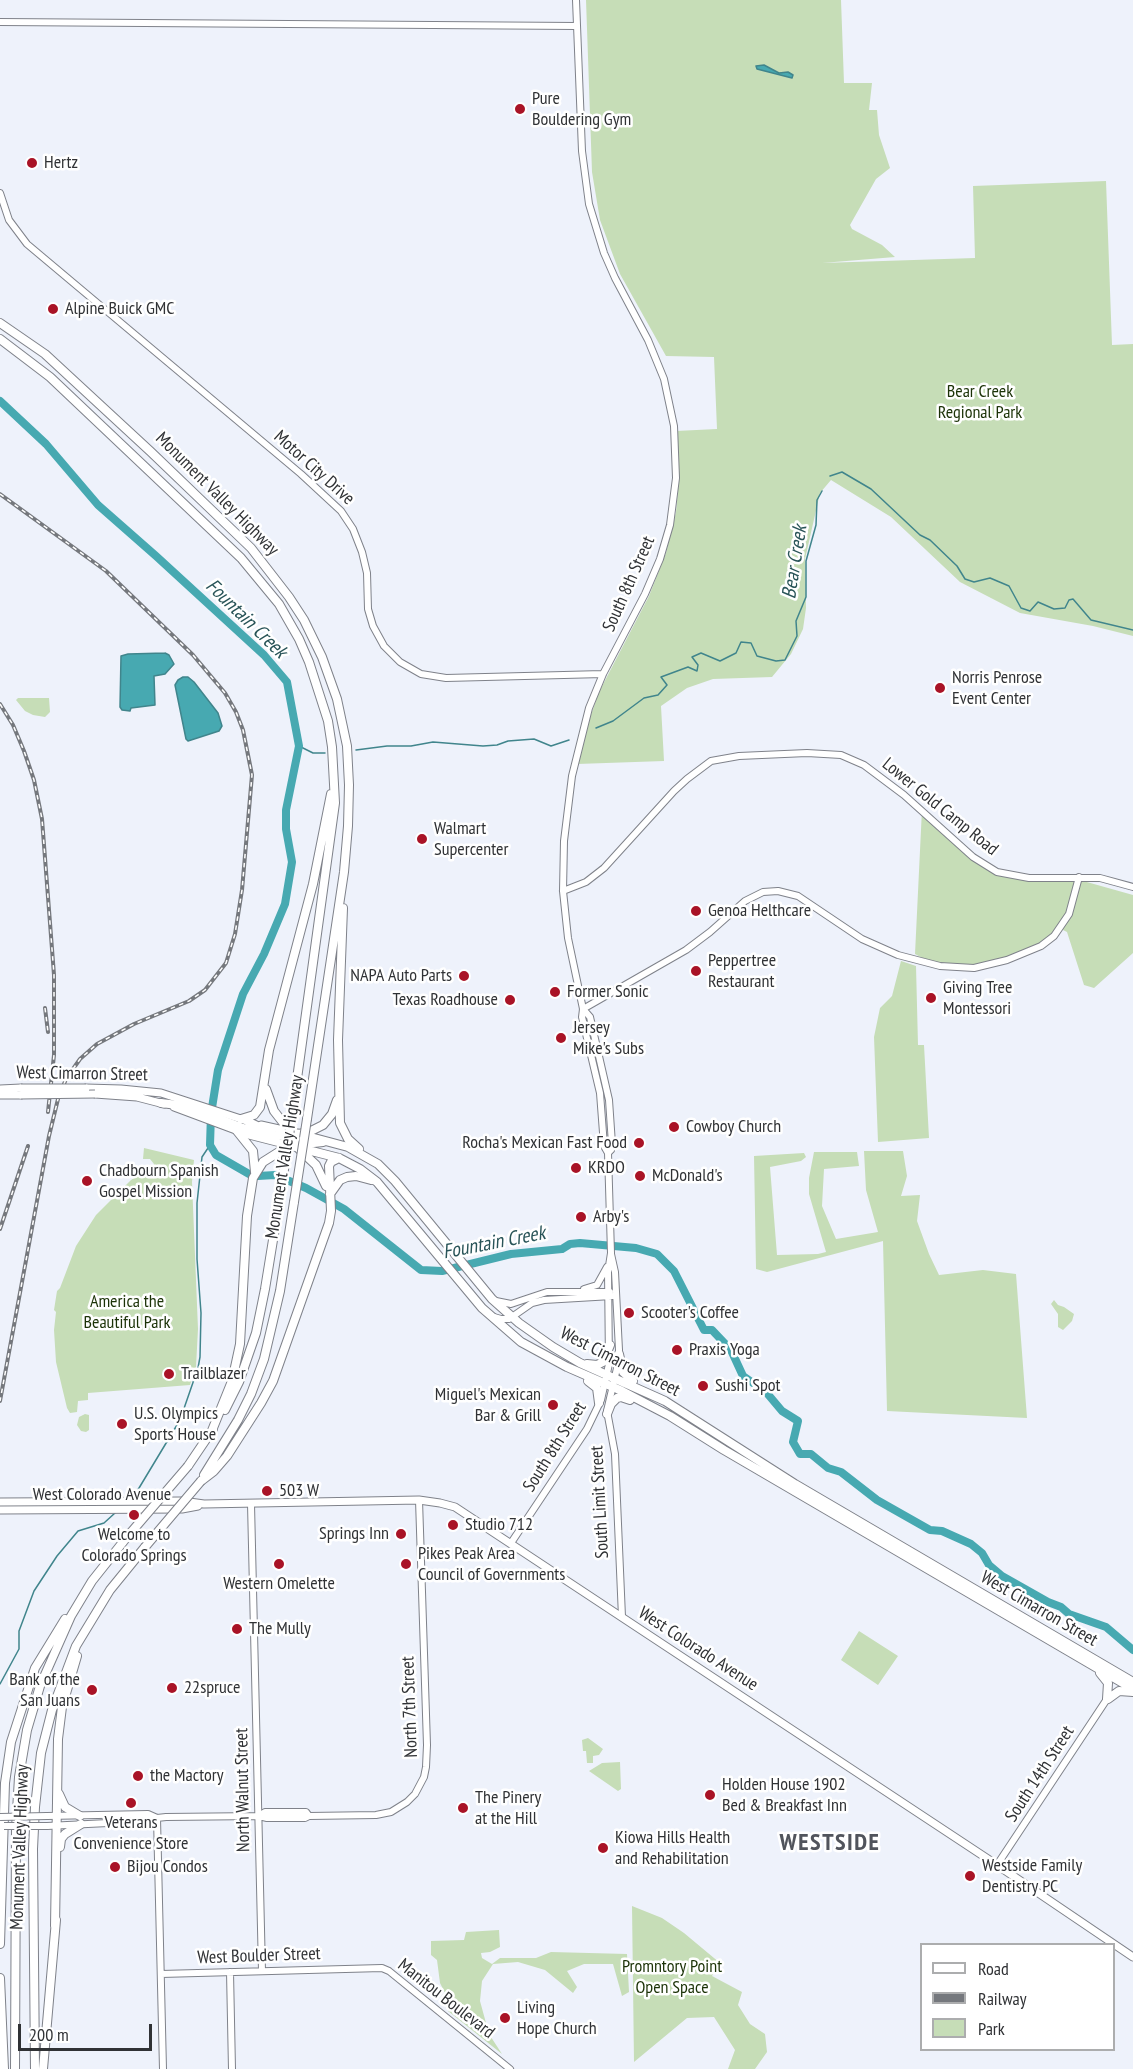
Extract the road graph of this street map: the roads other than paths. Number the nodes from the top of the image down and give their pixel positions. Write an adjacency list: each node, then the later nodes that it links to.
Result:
1 (576, 0): 3 (street, South 8th Street)
2 (0, 22): 3 (street)
3 (577, 26): 9 (street, South 8th Street)
4 (0, 192): 9 (street, Motor City Drive)
5 (0, 317): 8 (highway)
6 (0, 323): 8 (highway, Monument Valley Highway)
7 (0, 339): 10 (highway, Monument Valley Highway)
8 (28, 342): 11 (highway, Monument Valley Highway)
9 (603, 674): 14 (street, South 8th Street)
10 (335, 776): 16 (highway); 46 (highway, Monument Valley Highway, bridge)
11 (344, 872): 17 (highway); 47 (highway, Monument Valley Highway, bridge)
12 (1079, 877): 13 (street, Lower Gold Camp Road); 14 (street, Lower Gold Camp Road); 15 (street)
13 (1133, 887)
14 (563, 891): 15 (street, South 8th Street)
15 (583, 1009): 29 (street, South 8th Street)
16 (265, 1086): 22 (highway); 23 (highway)
17 (339, 1088): 23 (highway); 25 (highway)
18 (0, 1089): 19 (main road, West Cimarron Street)
19 (21, 1091): 20 (main road, West Cimarron Street); 21 (main road, West Cimarron Street, bridge); 22 (main road, West Cimarron Street, bridge)
20 (0, 1095)
21 (161, 1103): 22 (highway)
22 (241, 1125): 23 (main road, West Cimarron Street); 23 (main road, West Cimarron Street); 23 (highway); 26 (highway)
23 (296, 1140): 24 (highway, West Cimarron Street); 25 (highway, West Cimarron Street); 26 (highway); 28 (highway)
24 (339, 1158): 27 (highway, West Cimarron Street); 28 (highway)
25 (368, 1158): 33 (highway, West Cimarron Street)
26 (259, 1161): 46 (highway)
27 (377, 1182): 28 (highway); 34 (highway, West Cimarron Street)
28 (330, 1189): 47 (highway)
29 (611, 1253): 30 (street, South 8th Street); 32 (street, South 8th Street)
30 (609, 1263): 31 (street); 32 (street, South 8th Street)
31 (574, 1292): 32 (street); 33 (street)
32 (611, 1295): 35 (street); 36 (street, South 8th Street); 37 (street, South 8th Street)
33 (492, 1299): 35 (highway, West Cimarron Street)
34 (488, 1314): 35 (street); 39 (highway, West Cimarron Street)
35 (512, 1317): 38 (highway, West Cimarron Street)
36 (609, 1345): 38 (highway); 40 (street, South 8th Street)
37 (619, 1354): 40 (street, South 8th Street); 41 (highway)
38 (580, 1363): 40 (highway, West Cimarron Street)
39 (567, 1367): 40 (highway, West Cimarron Street); 42 (highway)
40 (610, 1381): 41 (highway, West Cimarron Street); 42 (street, South 8th Street); 43 (highway); 44 (street, South Limit Street); 45 (highway, West Cimarron Street)
41 (661, 1399): 43 (highway, West Cimarron Street)
42 (599, 1403): 53 (street, South 8th Street)
43 (682, 1413): 58 (highway, West Cimarron Street)
44 (607, 1414): 45 (highway); 56 (street, South Limit Street)
45 (670, 1416): 57 (highway, West Cimarron Street)
46 (211, 1433): 54 (highway, Monument Valley Highway, bridge)
47 (201, 1481): 55 (highway, Monument Valley Highway, bridge)
48 (419, 1500): 51 (main road, West Colorado Avenue); 53 (main road, West Colorado Avenue); 64 (street, North 7th Street)
49 (0, 1502): 50 (main road, West Colorado Avenue)
50 (204, 1504): 51 (main road, West Colorado Avenue); 52 (main road, West Colorado Avenue)
51 (251, 1504): 64 (street, North Walnut Street)
52 (0, 1510)
53 (511, 1543): 56 (main road, West Colorado Avenue)
54 (85, 1592): 62 (highway); 83 (highway, Monument Valley Highway)
55 (100, 1605): 61 (highway); 84 (highway, Monument Valley Highway)
56 (622, 1617): 71 (main road, West Colorado Avenue)
57 (1080, 1658): 59 (highway, West Cimarron Street); 60 (highway)
58 (1133, 1682)
59 (1133, 1691): 60 (highway)
60 (1107, 1699): 71 (street, South 14th Street)
61 (57, 1784): 67 (highway); 68 (highway)
62 (5, 1793): 63 (highway); 65 (highway)
63 (0, 1803)
64 (259, 1816): 66 (street); 78 (street, North Walnut Street)
65 (2, 1817): 68 (street, bridge); 69 (highway, bridge)
66 (158, 1818): 67 (street); 80 (street)
67 (81, 1820): 68 (street); 72 (highway)
68 (51, 1821): 69 (street, bridge); 72 (highway)
69 (2, 1826): 70 (highway)
70 (1, 1845): 74 (highway)
71 (997, 1865): 73 (main road, West Colorado Avenue)
72 (55, 1926): 85 (highway)
73 (1112, 1943)
74 (0, 1944)
75 (1115, 1945): 76 (main road, West Colorado Avenue)
76 (1133, 1957)
77 (358, 1968): 78 (street, West Boulder Street); 88 (street, Manitou Boulevard)
78 (262, 1971): 79 (street, West Boulder Street)
79 (230, 1972): 80 (street, West Boulder Street); 87 (street)
80 (160, 1974): 86 (street)
81 (0, 1978): 82 (highway)
82 (4, 2069)
83 (15, 2069)
84 (34, 2069)
85 (43, 2069)
86 (163, 2069)
87 (232, 2069)
88 (510, 2069)

